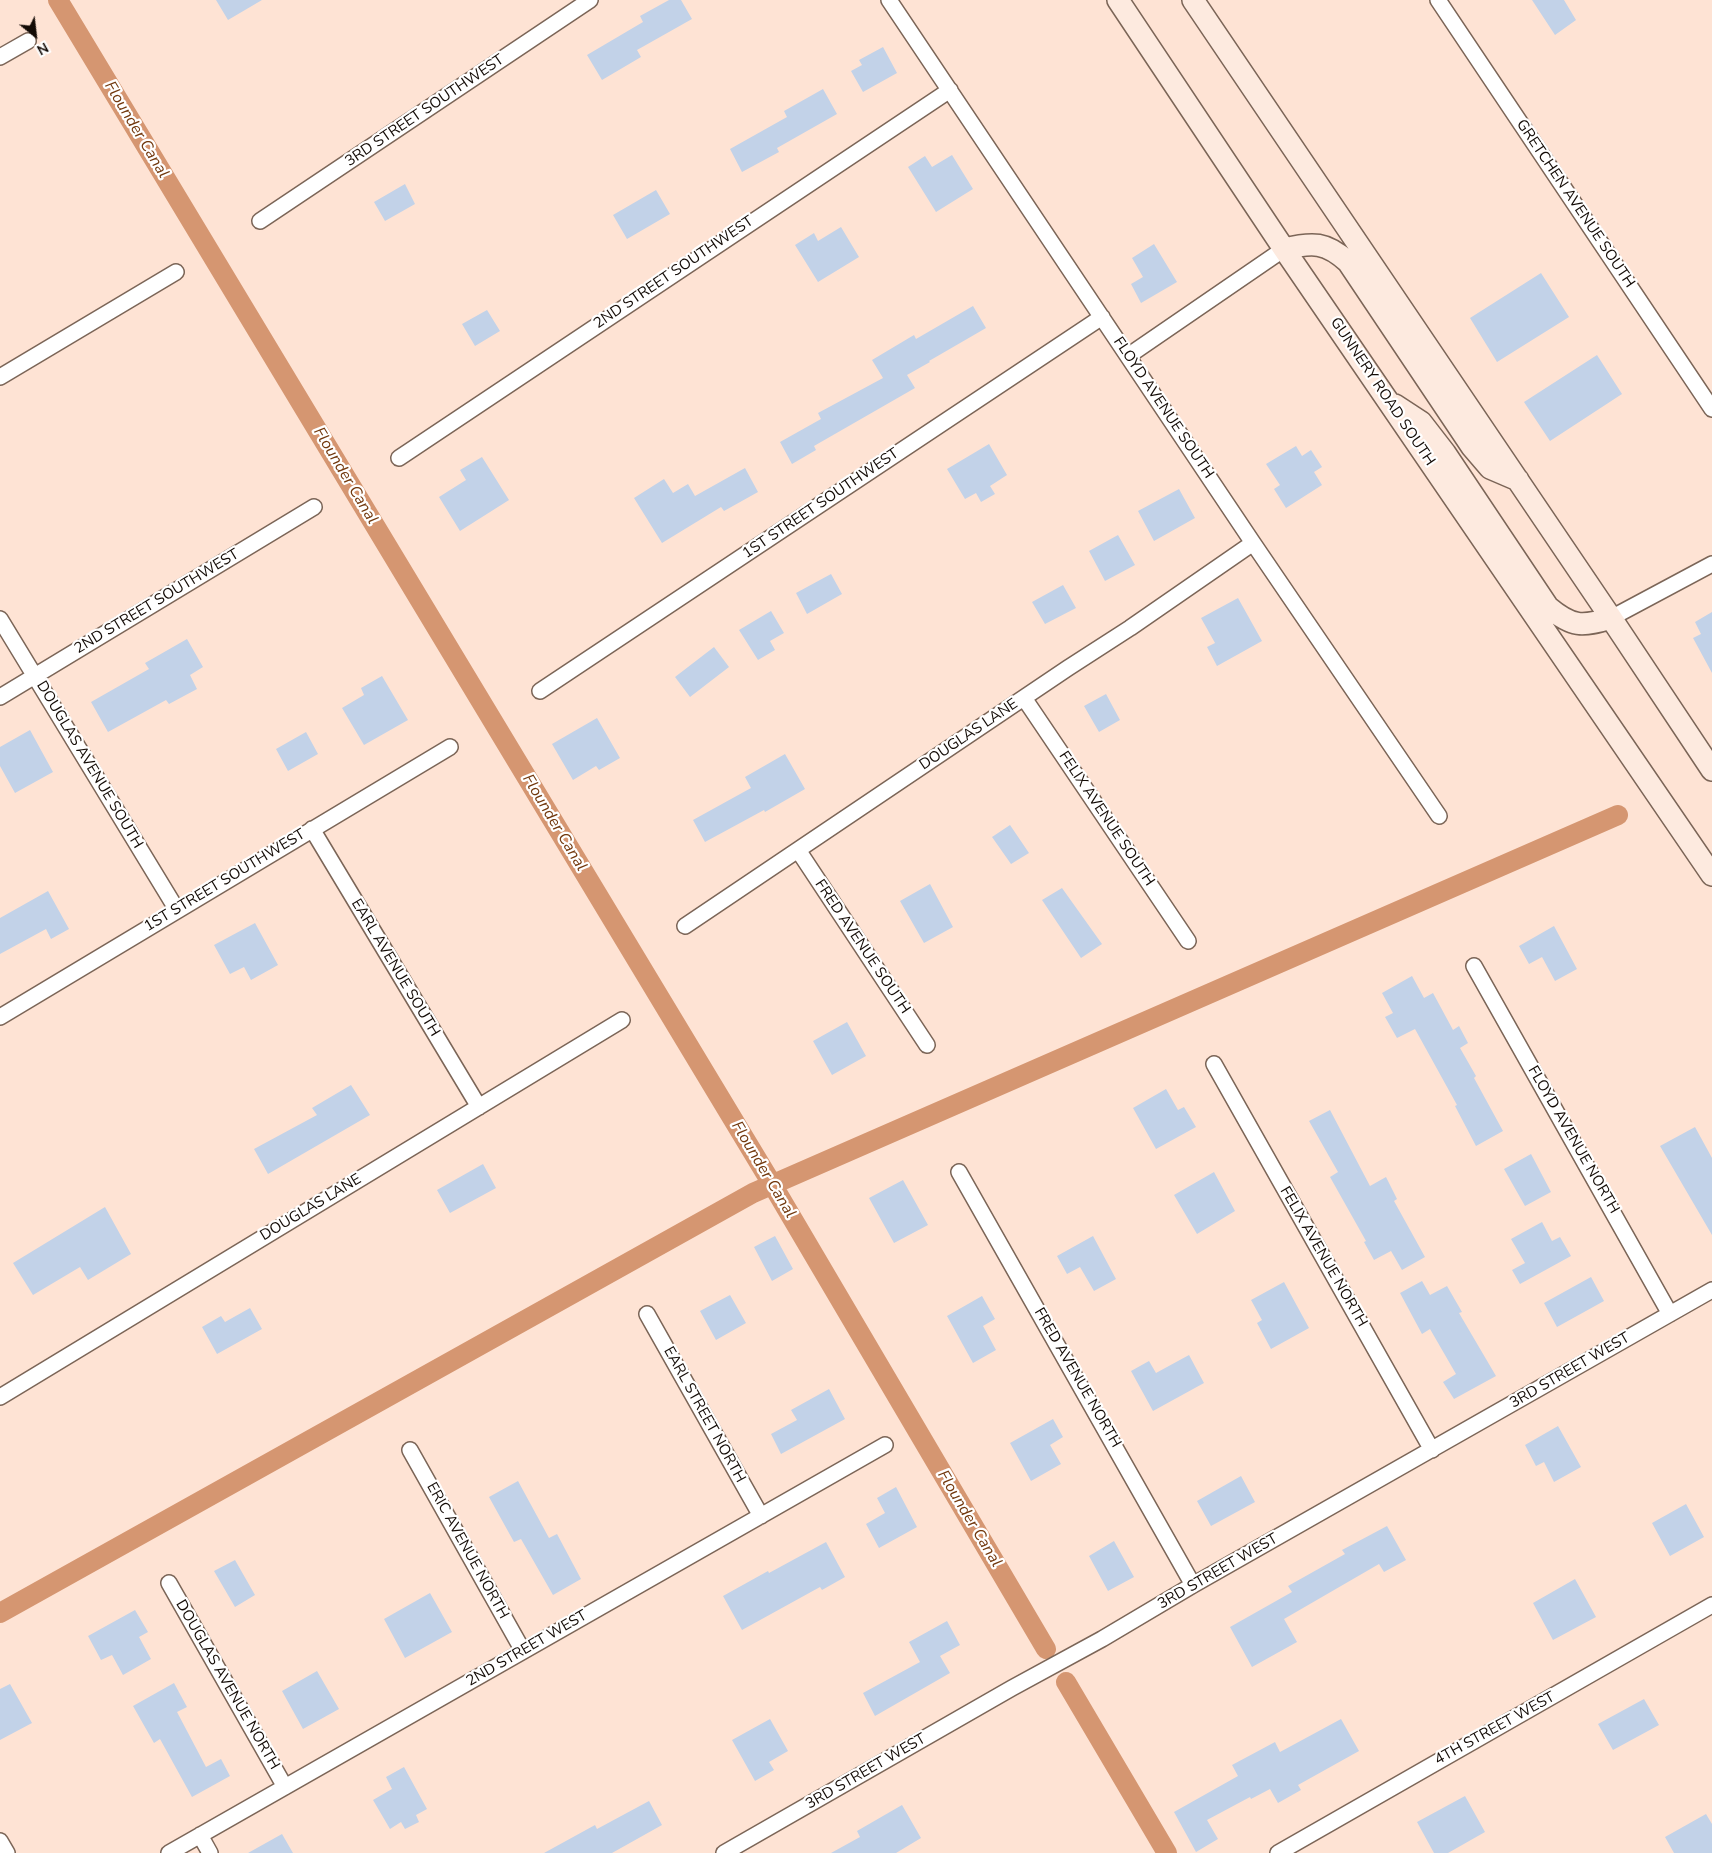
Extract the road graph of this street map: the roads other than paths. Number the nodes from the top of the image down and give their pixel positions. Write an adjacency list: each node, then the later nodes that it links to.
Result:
1 (590, 0): 11 (street, 3RD STREET SOUTHWEST)
2 (889, 0): 10 (street, FLOYD AVENUE SOUTH)
3 (1118, 0): 9 (main road, GUNNERY ROAD SOUTH)
4 (1128, 0): 9 (main road)
5 (1193, 0): 20 (main road)
6 (1438, 0): 18 (street, GRETCHEN AVENUE SOUTH)
7 (28, 41): 8 (street)
8 (0, 57)
9 (1170, 79): 12 (main road, GUNNERY ROAD SOUTH)
10 (950, 90): 14 (street, FLOYD AVENUE SOUTH); 19 (street, 2ND STREET SOUTHWEST)
11 (260, 222)
12 (1284, 249): 15 (street); 17 (main road, GUNNERY ROAD SOUTH); 20 (main road)
13 (176, 272): 16 (street)
14 (1102, 317): 15 (street, FLOYD AVENUE SOUTH); 27 (street, 1ST STREET SOUTHWEST)
15 (1128, 356): 22 (street, FLOYD AVENUE SOUTH)
16 (0, 377)
17 (1387, 400): 24 (main road); 35 (main road, GUNNERY ROAD SOUTH)
18 (1712, 409)
19 (399, 458)
20 (1518, 480): 24 (main road)
21 (314, 507): 26 (street, 2ND STREET SOUTHWEST)
22 (1253, 543): 29 (street, DOUGLAS LANE); 32 (street, FLOYD AVENUE SOUTH)
23 (1712, 564): 24 (street)
24 (1611, 618): 31 (main road)
25 (0, 620): 26 (street, DOUGLAS AVENUE SOUTH)
26 (34, 676): 28 (street, 2ND STREET SOUTHWEST); 36 (street, DOUGLAS AVENUE SOUTH)
27 (540, 690)
28 (0, 697)
29 (1024, 698): 34 (street, DOUGLAS LANE); 38 (street, FELIX AVENUE SOUTH)
30 (450, 747): 33 (street, 1ST STREET SOUTHWEST)
31 (1710, 766)
32 (1439, 816)
33 (312, 829): 36 (street, 1ST STREET SOUTHWEST); 44 (street, EARL AVENUE SOUTH)
34 (798, 850): 37 (street, DOUGLAS LANE); 42 (street, FRED AVENUE SOUTH)
35 (1712, 875)
36 (177, 910): 40 (street, 1ST STREET SOUTHWEST)
37 (685, 926)
38 (1188, 941)
39 (1474, 966): 48 (street, FLOYD AVENUE NORTH)
40 (0, 1017)
41 (622, 1020): 44 (street, DOUGLAS LANE)
42 (928, 1044)
43 (1214, 1064): 52 (street, FELIX AVENUE NORTH)
44 (479, 1107): 49 (street, DOUGLAS LANE)
45 (959, 1172): 55 (street, FRED AVENUE NORTH)
46 (1712, 1290): 48 (street, 3RD STREET WEST)
47 (648, 1314): 53 (street, EARL STREET NORTH)
48 (1670, 1314): 52 (street, 3RD STREET WEST)
49 (0, 1396)
50 (885, 1445): 53 (street, 2ND STREET WEST)
51 (410, 1450): 57 (street, ERIC AVENUE NORTH)
52 (1432, 1450): 55 (street, 3RD STREET WEST)
53 (761, 1516): 57 (street, 2ND STREET WEST)
54 (169, 1583): 58 (street, DOUGLAS AVENUE NORTH)
55 (1193, 1585): 64 (street, 3RD STREET WEST)
56 (1712, 1605): 65 (street, 4TH STREET WEST)
57 (523, 1652): 58 (street, 2ND STREET WEST)
58 (285, 1787): 59 (street, 2ND STREET WEST)
59 (200, 1835): 62 (street, 2ND STREET WEST); 63 (street)
60 (0, 1841): 61 (street)
61 (7, 1853)
62 (169, 1853)
63 (210, 1853)
64 (724, 1853)
65 (1278, 1853)

